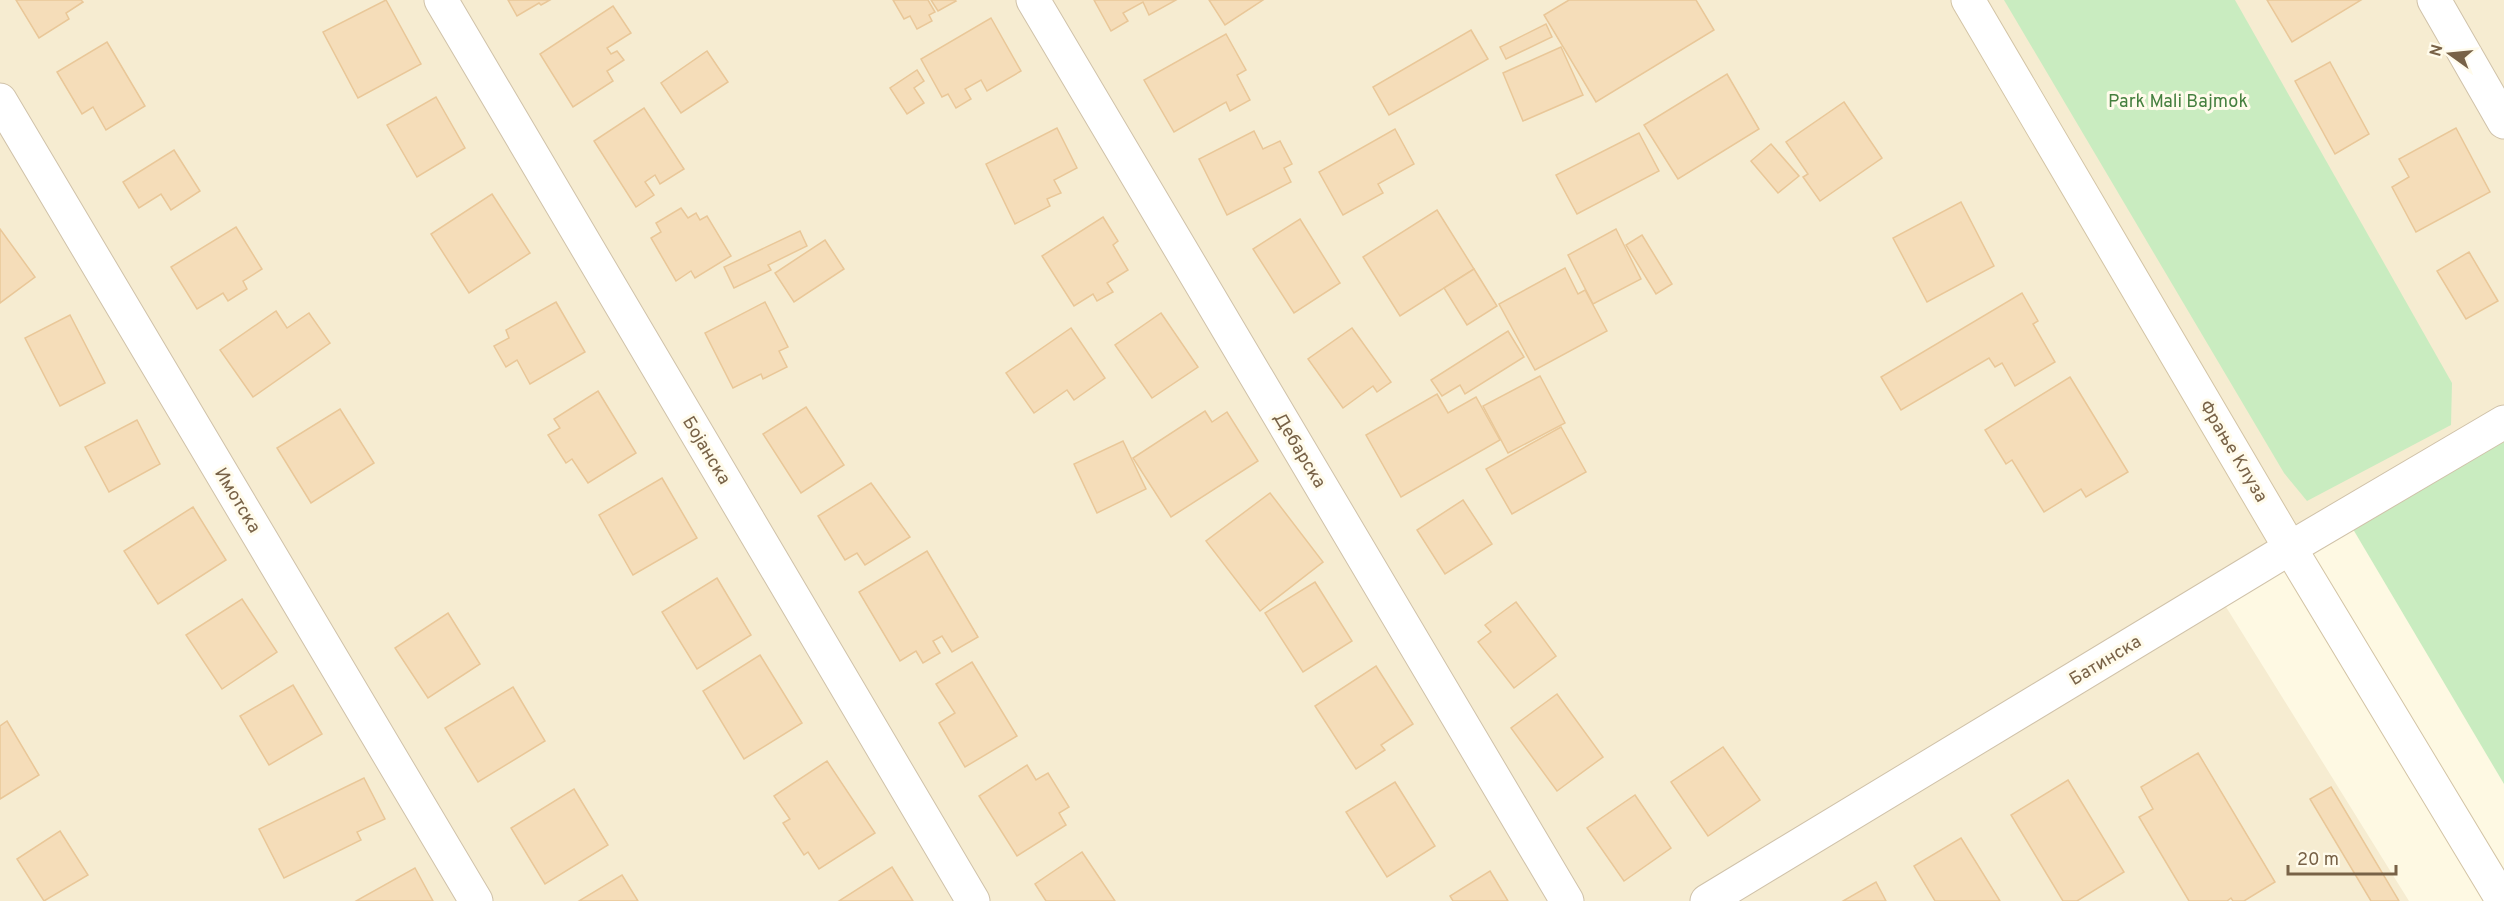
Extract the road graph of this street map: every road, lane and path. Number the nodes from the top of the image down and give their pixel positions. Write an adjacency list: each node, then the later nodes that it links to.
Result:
1 (441, 0): 10 (street, Бојанска)
2 (1033, 0): 11 (street, Дебарска)
3 (1968, 0): 8 (street, Фрање Клуза)
4 (2434, 0): 6 (street)
5 (0, 100): 9 (street, Имотска)
6 (2504, 122)
7 (2504, 422): 8 (street, Батинска)
8 (2290, 548): 12 (street, Батинска); 13 (street, Фрање Клуза)
9 (476, 901)
10 (973, 901)
11 (1567, 901)
12 (1707, 901)
13 (2503, 901)

